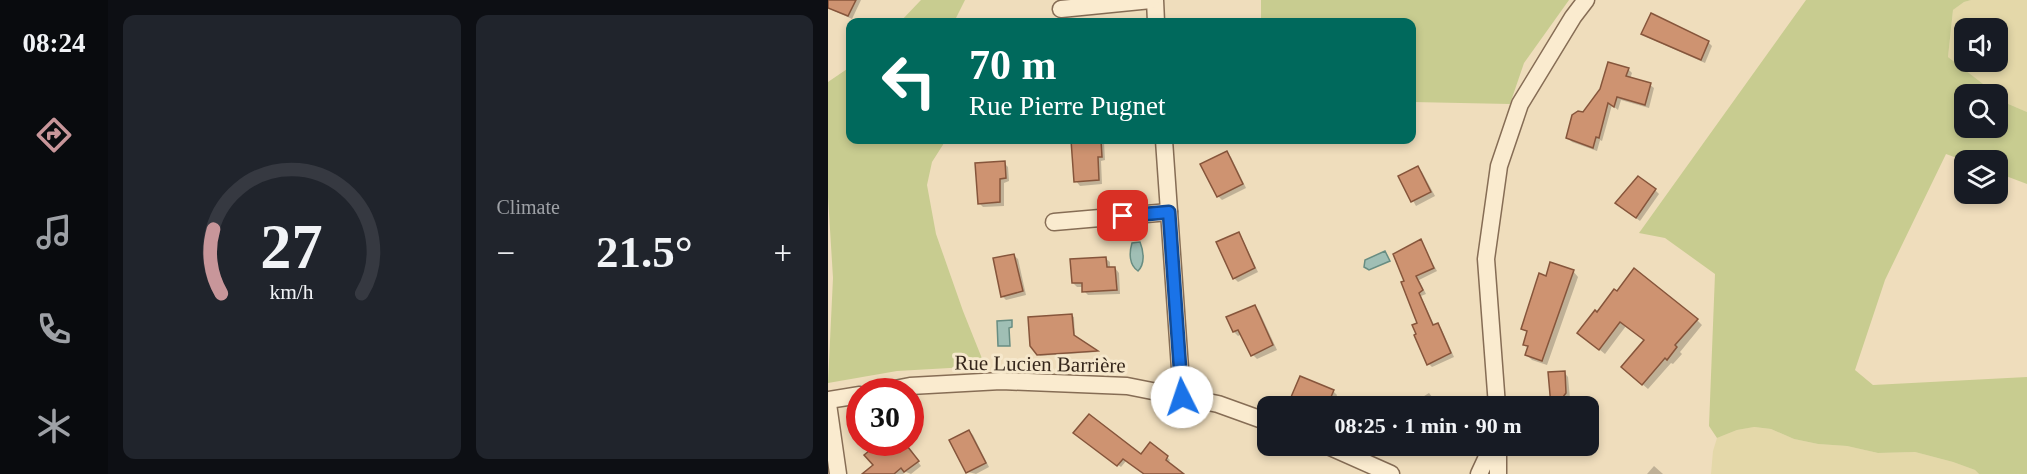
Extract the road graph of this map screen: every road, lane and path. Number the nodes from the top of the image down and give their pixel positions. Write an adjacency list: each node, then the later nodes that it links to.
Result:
1 (1153, 0): 3 (street); 4 (street)
2 (1586, 0): 9 (street)
3 (1061, 9)
4 (1155, 18)
5 (1164, 144): 6 (street)
6 (1169, 212): 7 (street); 10 (street)
7 (1054, 222)
8 (924, 385): 10 (street, Rue Lucien Barrière)
9 (1496, 396)
10 (1182, 397): 13 (street, Rue Lucien Barrière)
11 (846, 398): 12 (street)
12 (828, 402): 17 (street)
13 (1257, 418)
14 (1350, 456): 18 (street)
15 (1487, 456): 19 (street)
16 (1498, 456): 21 (street)
17 (838, 474)
18 (1391, 474)
19 (1478, 474): 20 (street)
20 (1485, 474)
21 (1498, 474)

